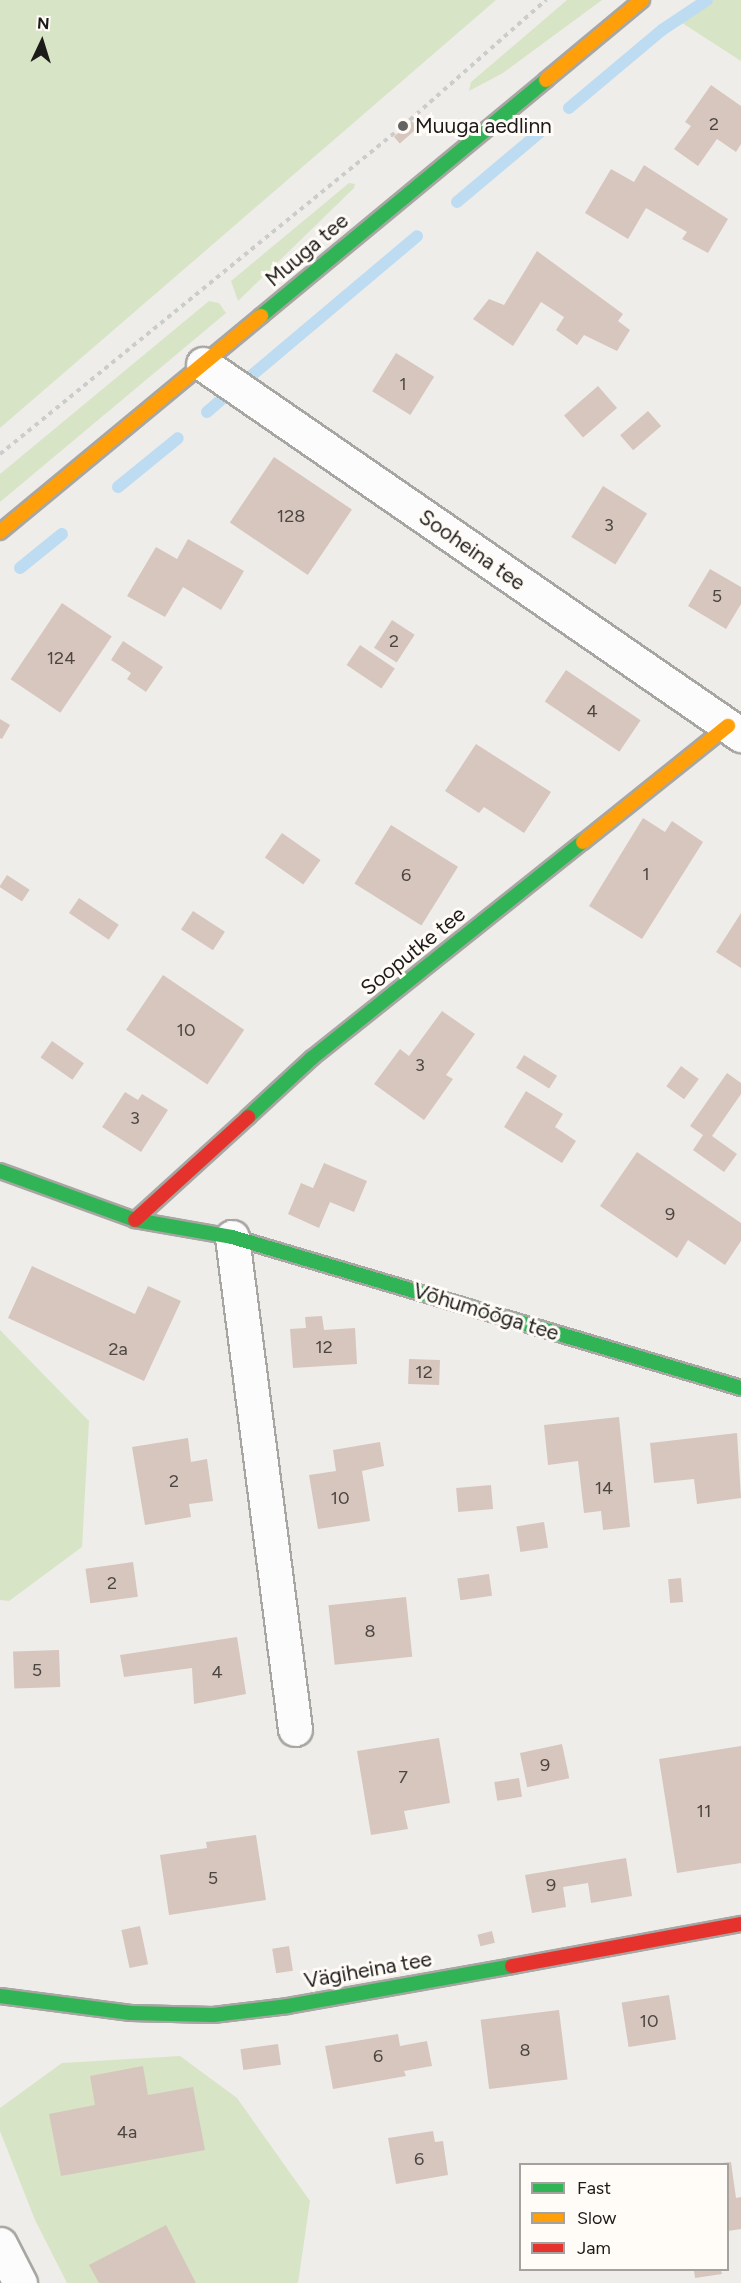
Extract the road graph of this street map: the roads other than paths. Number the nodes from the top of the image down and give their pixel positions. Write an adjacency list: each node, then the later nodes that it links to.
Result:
1 (642, 0): 2 (street, Muuga tee)
2 (203, 364): 3 (street, Muuga tee); 4 (street, Sooheina tee)
3 (0, 532)
4 (734, 731): 6 (street, Sooputke tee)
5 (0, 1171): 6 (street, Võhumõõga tee)
6 (135, 1220): 7 (street, Võhumõõga tee)
7 (232, 1237): 8 (street, Võhumõõga tee); 9 (street)
8 (741, 1388)
9 (295, 1729)
10 (741, 1923): 11 (street, Vägiheina tee)
11 (0, 1996)
12 (0, 2244): 13 (street)
13 (20, 2283)

